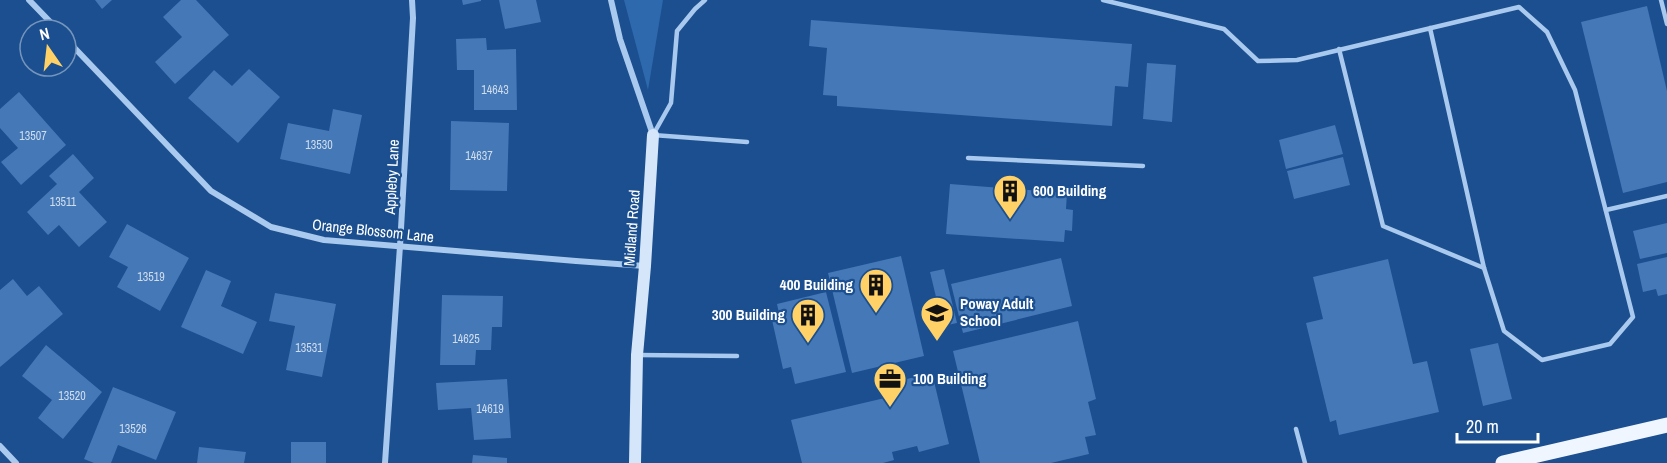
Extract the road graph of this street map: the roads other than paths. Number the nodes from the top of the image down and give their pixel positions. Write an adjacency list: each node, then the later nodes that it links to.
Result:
1 (29, 0): 7 (street)
2 (412, 0): 18 (street, Appleby Lane)
3 (611, 0): 12 (street, Midland Road)
4 (705, 0): 12 (lane)
5 (1103, 0): 10 (lane)
6 (1661, 0): 8 (lane)
7 (46, 18)
8 (1667, 24)
9 (1430, 28): 10 (lane); 17 (lane); 20 (lane)
10 (1339, 49): 20 (lane)
11 (78, 51): 18 (street, Orange Blossom Lane)
12 (653, 135): 13 (lane); 19 (street, Midland Road)
13 (747, 142)
14 (968, 159): 15 (lane)
15 (1143, 166)
16 (1667, 196): 17 (lane)
17 (1606, 210): 20 (lane)
18 (400, 246): 19 (street, Orange Blossom Lane); 27 (street, Appleby Lane)
19 (645, 266): 21 (street, Midland Road)
20 (1484, 268)
21 (637, 355): 22 (lane); 28 (street, Midland Road)
22 (737, 356)
23 (1667, 425): 30 (main road)
24 (1296, 429): 29 (lane)
25 (0, 446): 26 (street)
26 (16, 463)
27 (385, 463)
28 (635, 463)
29 (1305, 463)
30 (1503, 463)

